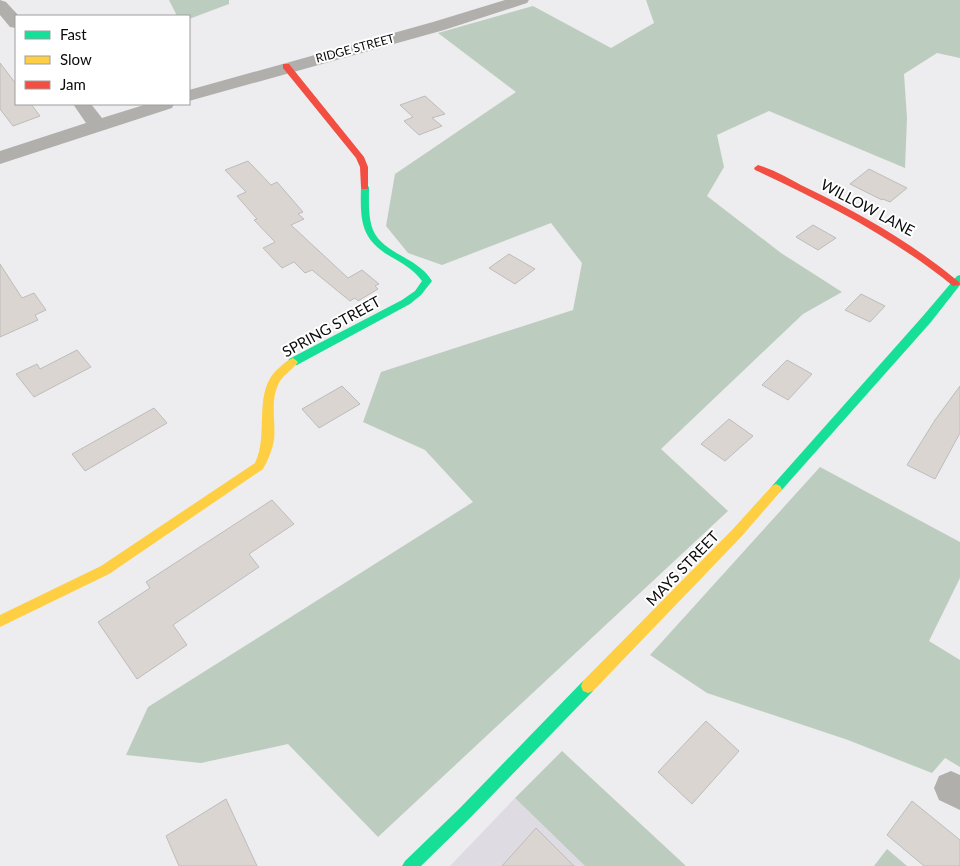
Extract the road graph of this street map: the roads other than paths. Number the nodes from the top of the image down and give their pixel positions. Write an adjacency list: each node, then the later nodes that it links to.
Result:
1 (521, 0): 4 (street, RIDGE STREET)
2 (0, 5): 3 (street)
3 (15, 23)
4 (286, 66): 5 (street, RIDGE STREET); 12 (street, SPRING STREET)
5 (190, 96)
6 (83, 105): 8 (street)
7 (162, 105): 8 (street)
8 (98, 126): 9 (street)
9 (0, 158)
10 (758, 168): 11 (street, WILLOW LANE)
11 (958, 281): 13 (street, MAYS STREET)
12 (0, 621)
13 (410, 866)

